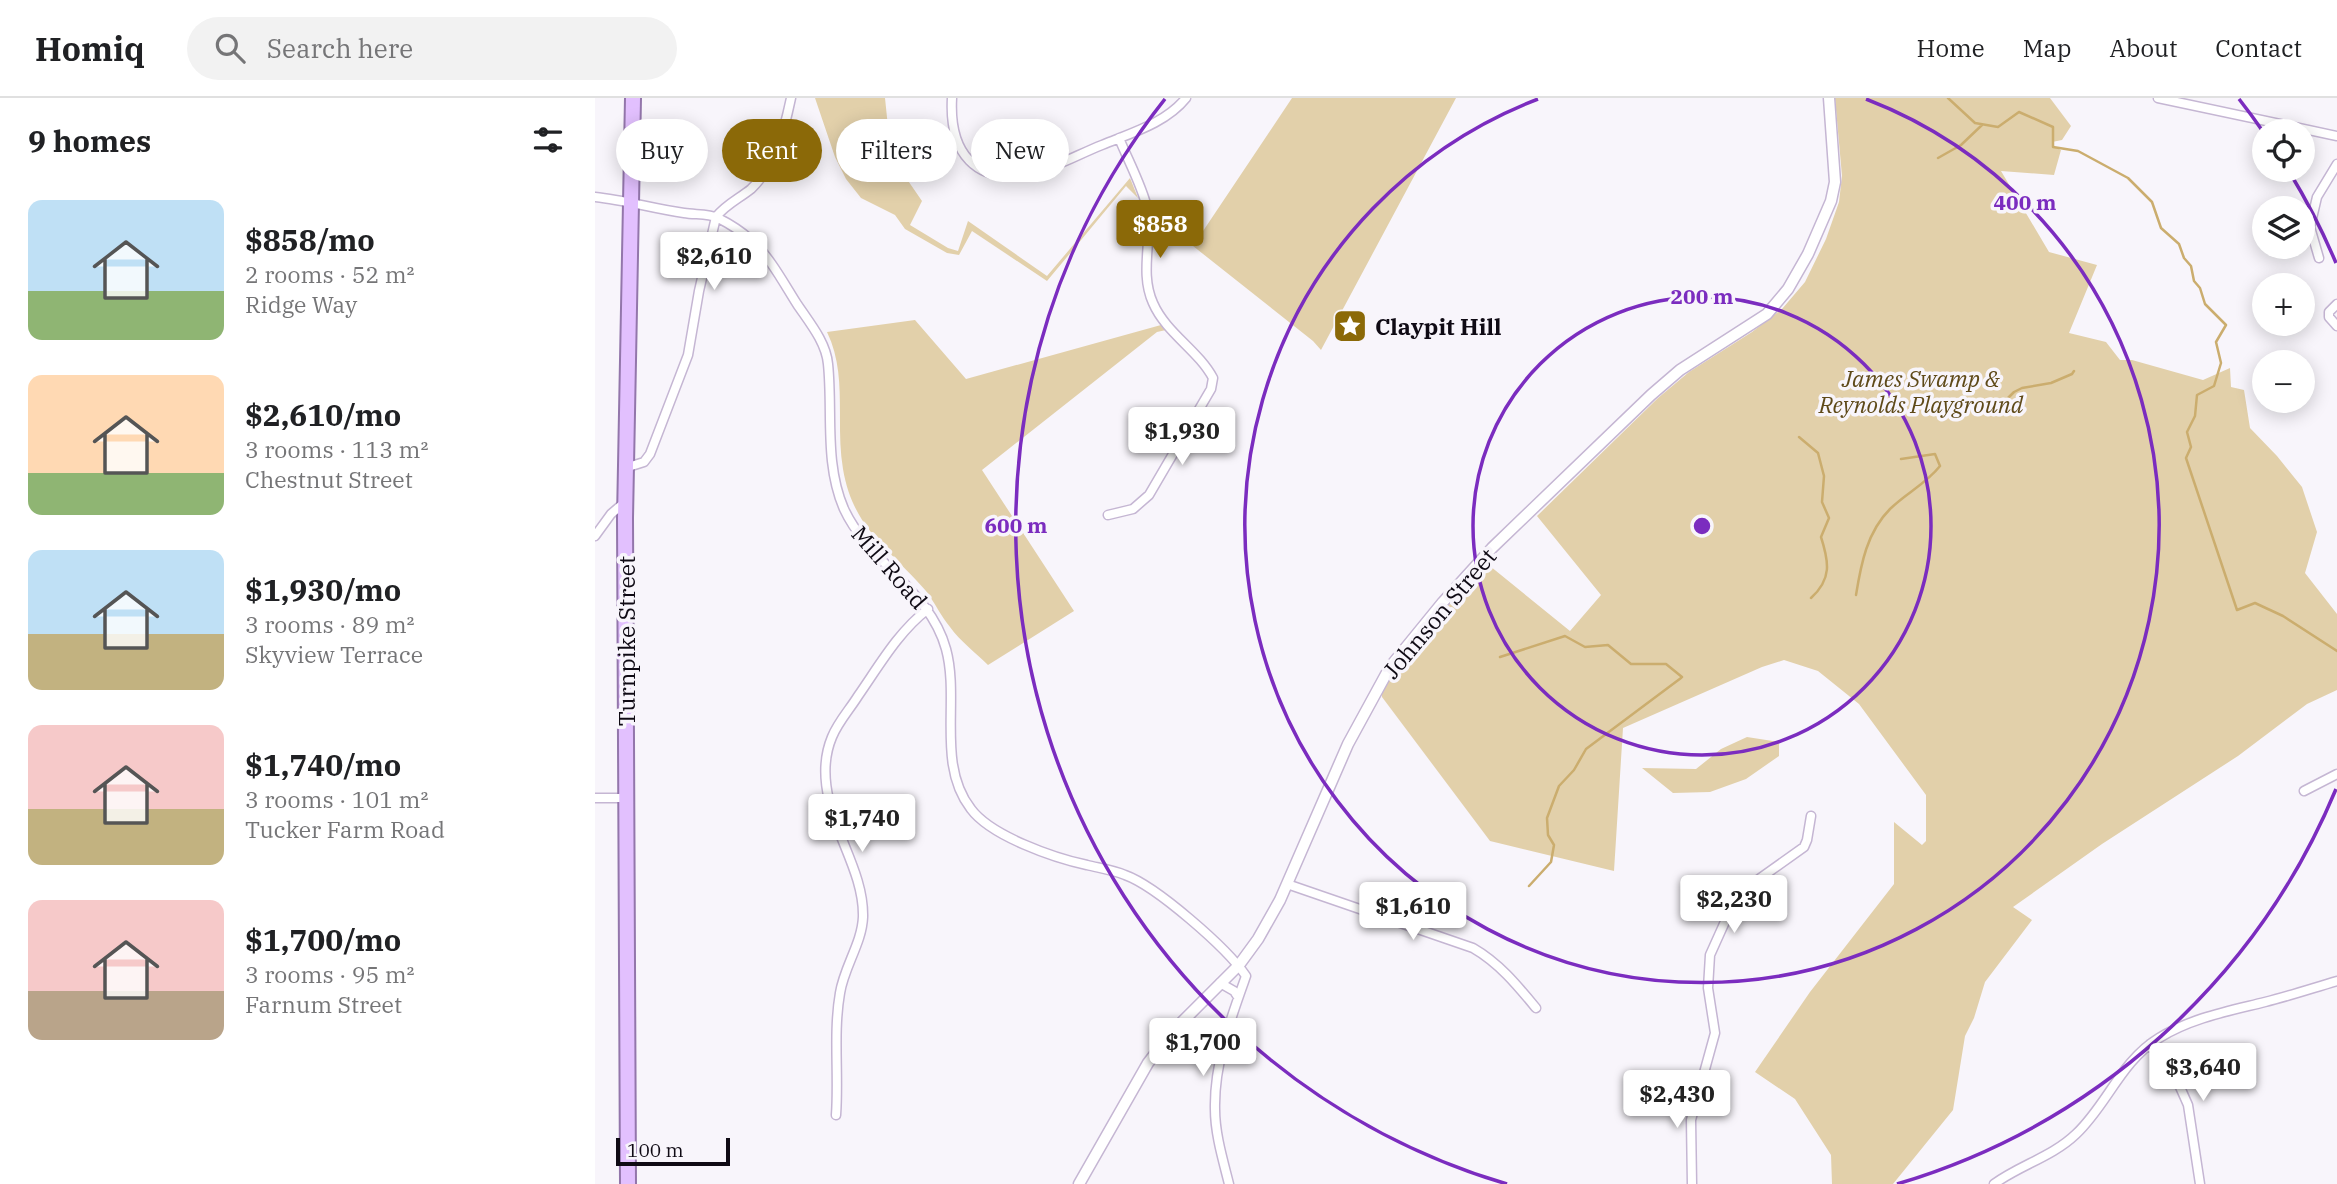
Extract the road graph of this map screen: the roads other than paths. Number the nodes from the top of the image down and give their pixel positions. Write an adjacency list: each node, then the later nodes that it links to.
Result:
1 (633, 98): 11 (highway, Turnpike Street)
2 (790, 98): 12 (street)
3 (952, 98): 8 (street)
4 (1186, 98): 8 (street)
5 (1829, 98): 26 (street, Johnson Street)
6 (2158, 98): 7 (street)
7 (2337, 136)
8 (1119, 138): 18 (street)
9 (2337, 164): 13 (street)
10 (595, 197): 11 (street, Mill Road)
11 (632, 203): 12 (street, Mill Road); 16 (highway, Turnpike Street)
12 (716, 217): 16 (street); 20 (street, Mill Road)
13 (2319, 258)
14 (2337, 304): 15 (street)
15 (2337, 326)
16 (625, 468): 17 (highway, Turnpike Street)
17 (626, 502): 19 (street); 23 (highway, Turnpike Street)
18 (1108, 515)
19 (595, 536)
20 (927, 609): 27 (street, Mill Road); 33 (street)
21 (2337, 774): 22 (street)
22 (2304, 791)
23 (626, 798): 24 (street); 34 (highway, Turnpike Street)
24 (595, 799)
25 (1811, 816): 37 (street)
26 (1287, 884): 27 (street, Johnson Street); 31 (street)
27 (1238, 965): 29 (street, Johnson Street); 30 (street)
28 (2337, 981): 32 (street)
29 (1220, 983): 30 (street); 35 (street, Johnson Street)
30 (1238, 998): 36 (street)
31 (1536, 1008)
32 (2150, 1044): 38 (street); 39 (street)
33 (836, 1115)
34 (628, 1184)
35 (1079, 1184)
36 (1229, 1184)
37 (1692, 1184)
38 (1994, 1184)
39 (2200, 1184)

